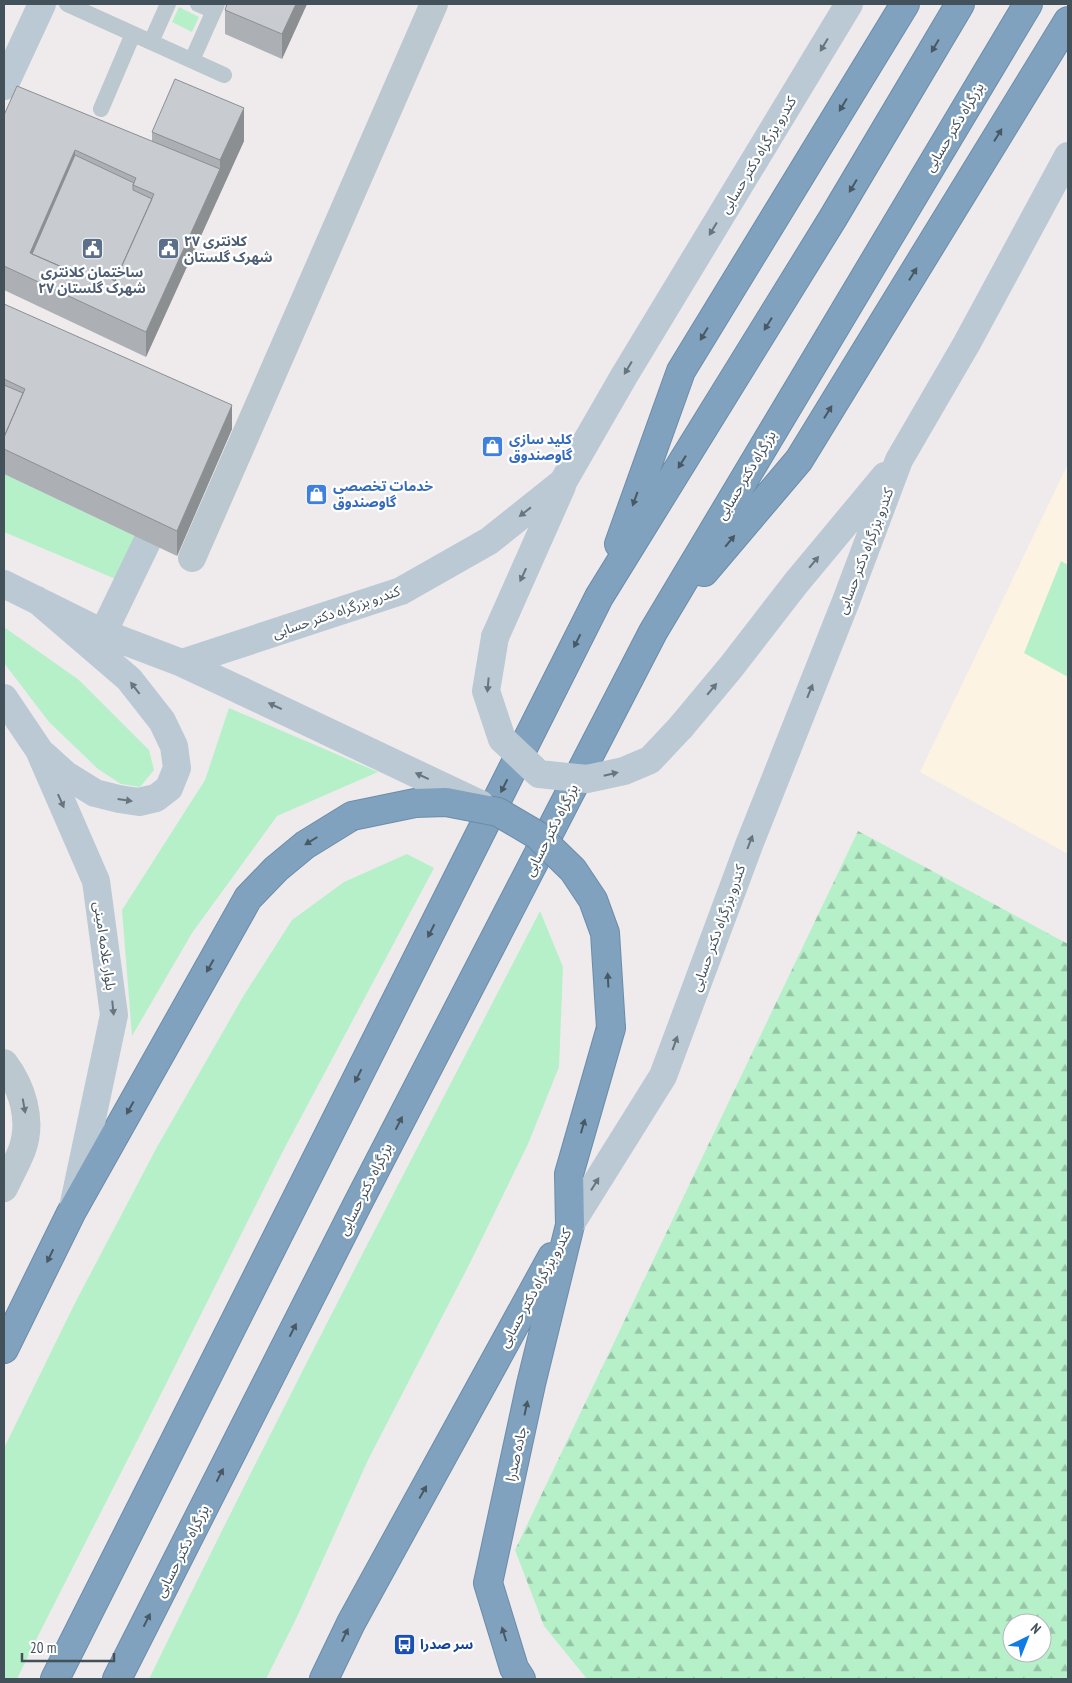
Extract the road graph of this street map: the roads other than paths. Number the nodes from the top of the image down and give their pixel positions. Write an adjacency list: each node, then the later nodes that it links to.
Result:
1 (42, 4): 16 (main road)
2 (67, 4): 12 (lane)
3 (168, 4): 13 (lane)
4 (198, 4): 10 (lane)
5 (434, 4): 22 (street)
6 (849, 4): 20 (main road, کندرو بزرگراه دکتر حسابی, one-way to 20)
7 (905, 4): 24 (highway, one-way to 24)
8 (960, 4): 24 (highway, one-way to 24)
9 (1028, 4): 26 (highway, بزرگراه دکتر حسابی)
10 (216, 7): 14 (lane)
11 (1068, 21): 26 (highway, one-way to 11)
12 (133, 34): 13 (lane); 17 (lane)
13 (151, 42): 14 (lane)
14 (192, 60): 15 (lane)
15 (224, 75)
16 (4, 86)
17 (101, 109)
18 (1068, 156): 19 (main road, کندرو بزرگراه دکتر حسابی)
19 (899, 460): 20 (main road, one-way to 19, bridge); 35 (main road, کندرو بزرگراه دکتر حسابی, one-way to 19)
20 (564, 482): 28 (main road, کندرو بزرگراه دکتر حسابی, one-way to 28)
21 (147, 542): 27 (main road)
22 (192, 558)
23 (4, 584): 25 (main road)
24 (599, 597): 37 (highway, one-way to 37)
25 (37, 600): 27 (main road); 30 (main road, one-way to 25)
26 (653, 632): 38 (highway, بزرگراه دکتر حسابی, one-way to 26)
27 (103, 633): 28 (main road)
28 (182, 662): 31 (main road, one-way to 28, bridge)
29 (4, 698): 30 (main road, بلوار علامه امینی)
30 (39, 750): 34 (main road, بلوار علامه امینی, one-way to 34)
31 (498, 812): 34 (highway, جاده صدرا, one-way to 34, bridge); 35 (highway, جاده صدرا, one-way to 31, bridge)
32 (4, 1063): 33 (street, one-way to 33)
33 (4, 1188)
34 (72, 1213): 36 (highway, one-way to 36)
35 (570, 1225): 39 (highway, کندرو بزرگراه دکتر حسابی, one-way to 35); 40 (highway, جاده صدرا, one-way to 35)
36 (4, 1349)
37 (55, 1679)
38 (117, 1679)
39 (324, 1679)
40 (521, 1679)

